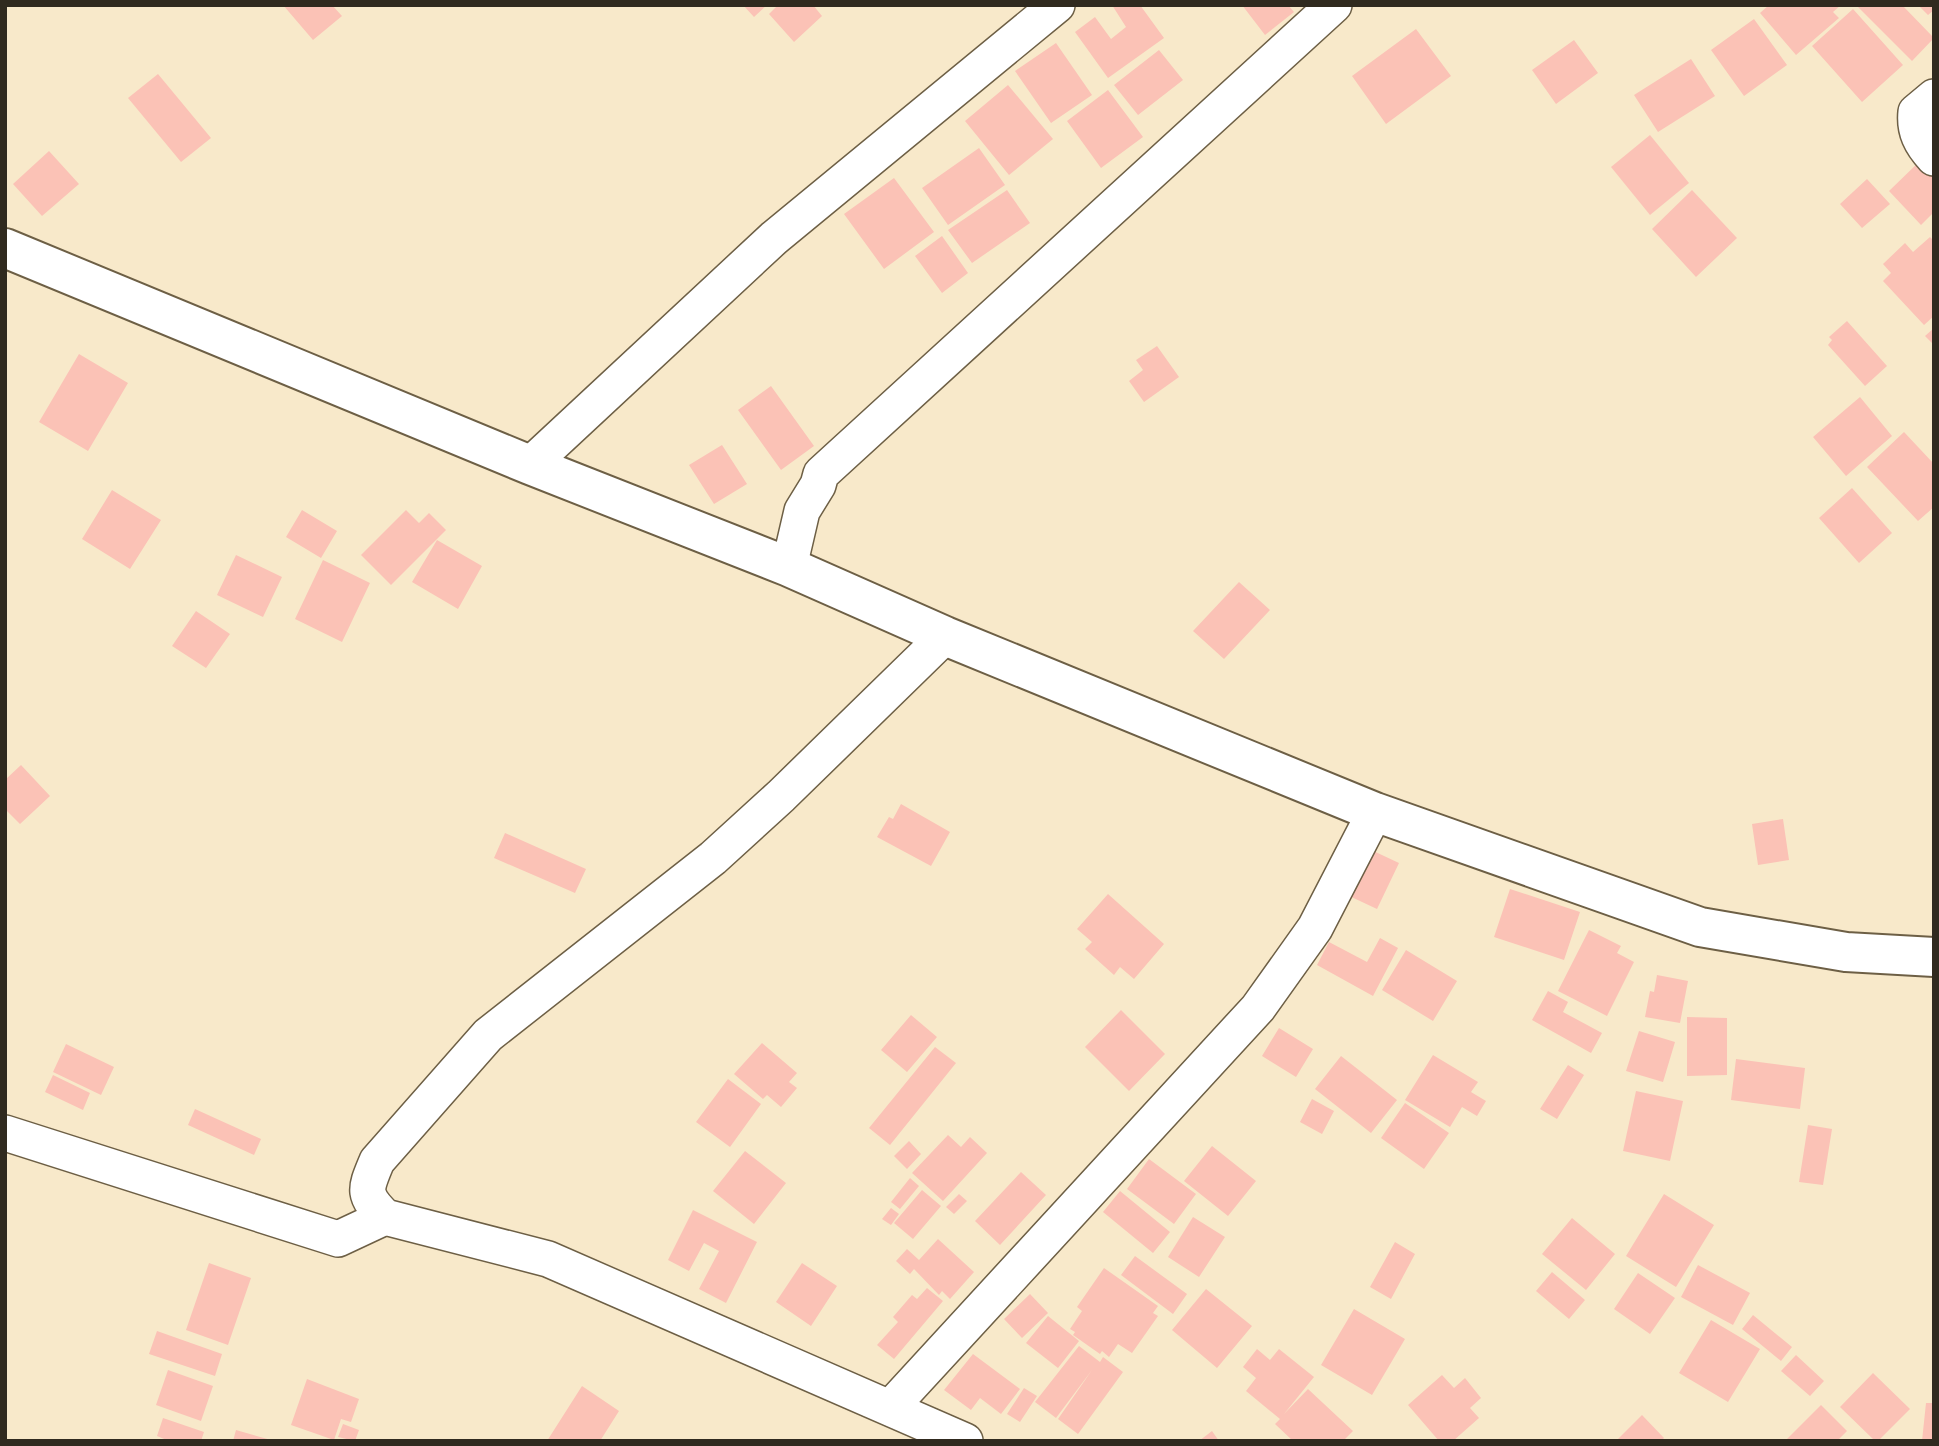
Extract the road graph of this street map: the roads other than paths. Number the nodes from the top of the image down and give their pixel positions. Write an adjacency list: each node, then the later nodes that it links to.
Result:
1 (1057, 5): 6 (street)
2 (1334, 5): 7 (street)
3 (1934, 97): 4 (street)
4 (1934, 158)
5 (5, 248): 6 (street)
6 (530, 465): 7 (street)
7 (789, 567): 8 (street)
8 (945, 636): 9 (street); 12 (street)
9 (1375, 812): 10 (street); 13 (street)
10 (1934, 957)
11 (5, 1133): 12 (street)
12 (385, 1217): 13 (street)
13 (890, 1408): 14 (street)
14 (965, 1441)

